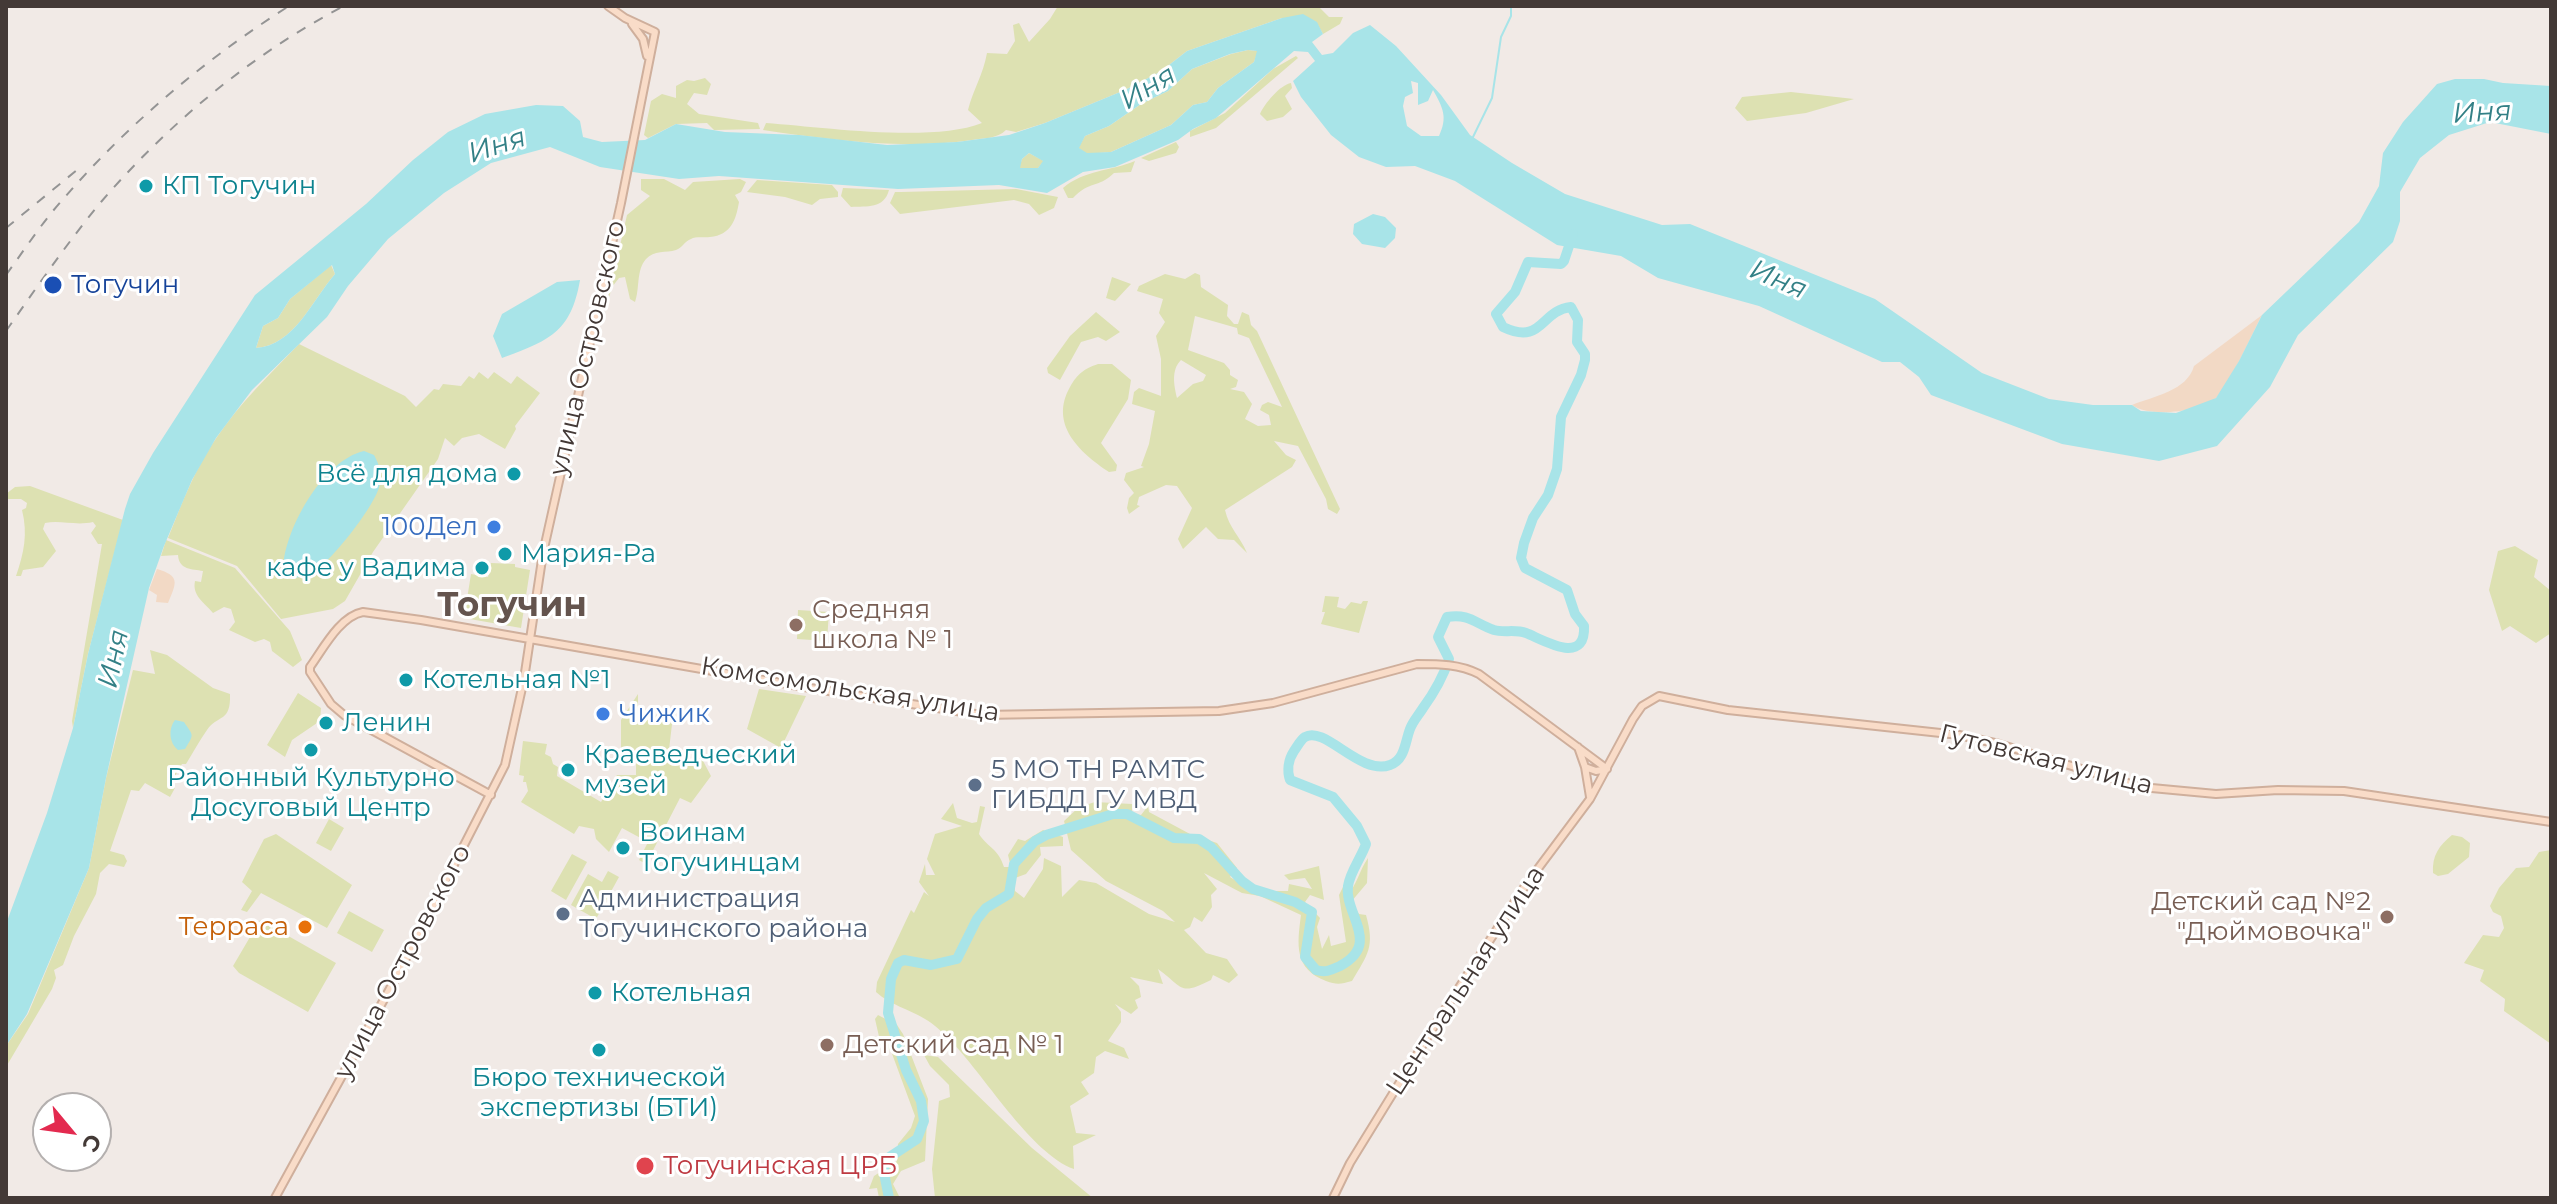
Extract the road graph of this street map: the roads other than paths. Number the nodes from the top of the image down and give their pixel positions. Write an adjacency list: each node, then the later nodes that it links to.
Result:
1 (608, 6): 2 (main road)
2 (625, 18): 3 (main road); 3 (main road, улица Островского)
3 (648, 64): 4 (main road, улица Островского)
4 (529, 638): 5 (main road, Комсомольская улица); 8 (main road, улица Островского); 8 (main road, Комсомольская улица)
5 (1578, 747): 6 (main road); 7 (main road)
6 (1585, 767): 7 (main road); 9 (main road)
7 (1607, 769): 9 (main road, Центральная улица); 10 (main road, Гутовская улица)
8 (491, 795): 11 (main road, улица Островского)
9 (1590, 799): 12 (main road, Центральная улица)
10 (2551, 822)
11 (275, 1198)
12 (1333, 1198)

